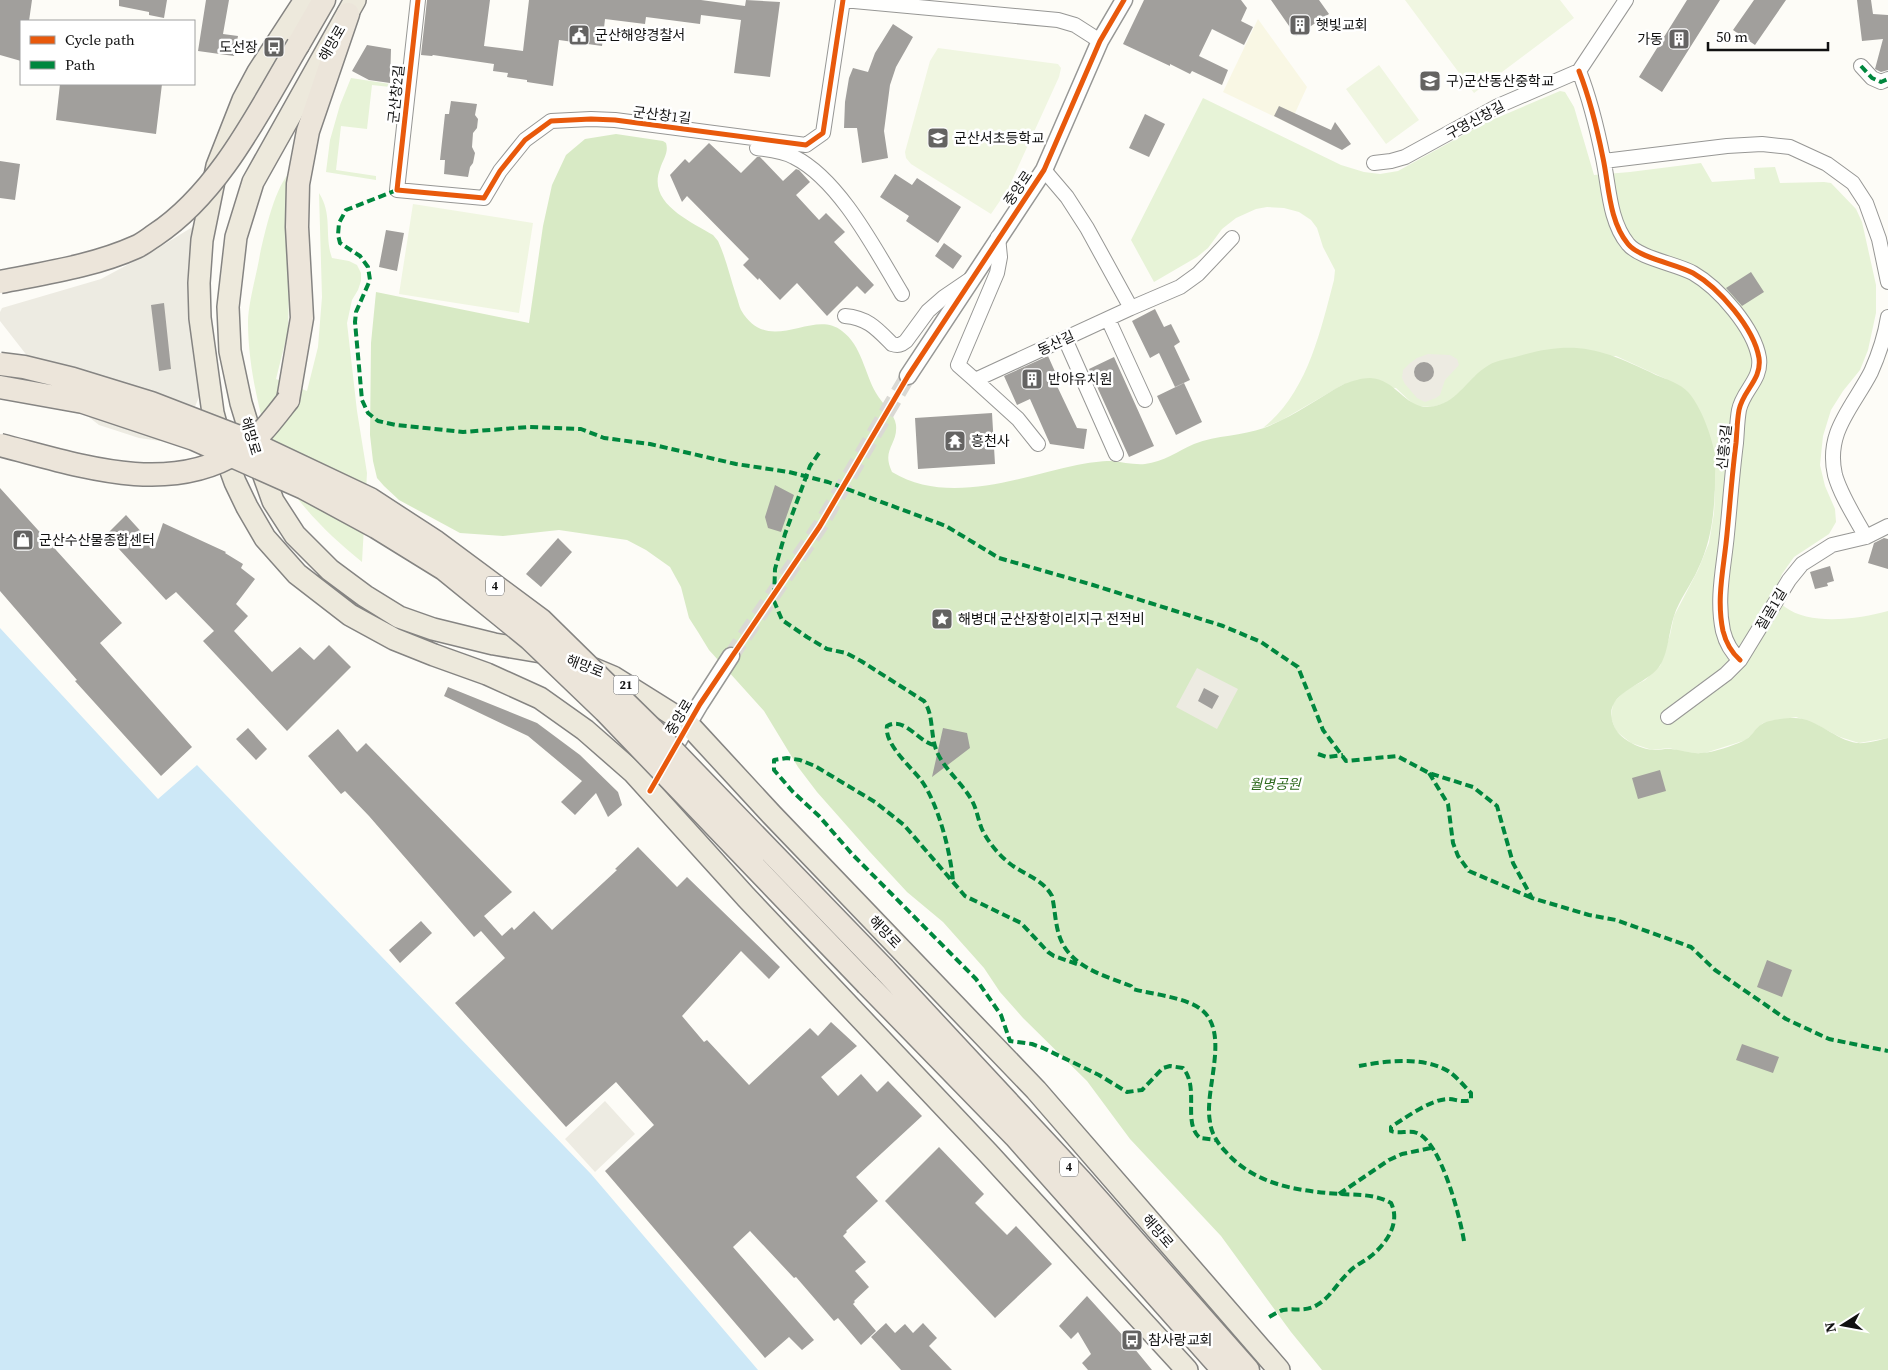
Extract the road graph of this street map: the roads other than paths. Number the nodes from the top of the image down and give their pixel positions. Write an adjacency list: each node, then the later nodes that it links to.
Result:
1 (305, 0): 42 (main road)
2 (324, 0): 20 (highway, bridge)
3 (418, 0): 16 (street, 군산창2길)
4 (843, 0): 8 (street); 12 (street, 군산창1길)
5 (1124, 0): 8 (street, 중앙로)
6 (1626, 0): 10 (street)
7 (352, 7): 34 (highway, bridge); 41 (main road, 해망로 / 21)
8 (1100, 41): 15 (street, 중앙로)
9 (1861, 66): 11 (street)
10 (1579, 71): 13 (street, 신흥3길); 14 (street, 구영신창길)
11 (1888, 79)
12 (668, 127): 16 (street, 군산창1길); 22 (street)
13 (1604, 161): 21 (street); 39 (street, 신흥3길)
14 (1374, 162)
15 (1044, 170): 17 (street, 중앙로); 23 (street)
16 (397, 190)
17 (998, 237): 19 (street, 중앙로); 30 (street)
18 (1232, 238): 23 (street, 동산길)
19 (972, 278): 24 (street); 29 (street, 중앙로)
20 (0, 282)
21 (1888, 282)
22 (902, 294)
23 (1132, 308): 26 (street, 동산길)
24 (845, 316)
25 (1888, 317): 37 (street)
26 (1108, 319): 27 (street, 동산길); 32 (street)
27 (1065, 339): 30 (street, 동산길); 35 (street)
28 (0, 364): 47 (highway, 4, bridge)
29 (908, 376)
30 (975, 380): 33 (street)
31 (0, 388): 46 (highway, 4, bridge)
32 (1144, 400)
33 (1038, 444)
34 (0, 445)
35 (1116, 454)
36 (1888, 526): 37 (street, 절골1길)
37 (1866, 537): 39 (street, 절골1길)
38 (731, 656): 41 (street, 중앙로)
39 (1740, 660): 40 (street, 절골1길)
40 (1668, 716)
41 (688, 724): 42 (street, 중앙로); 43 (main road, 해망로 / 21)
42 (650, 791): 44 (main road)
43 (772, 815): 44 (main road); 48 (main road, 해망로 / 21)
44 (713, 860): 45 (main road)
45 (1188, 1370)
46 (1223, 1370)
47 (1248, 1370)
48 (1279, 1370)

